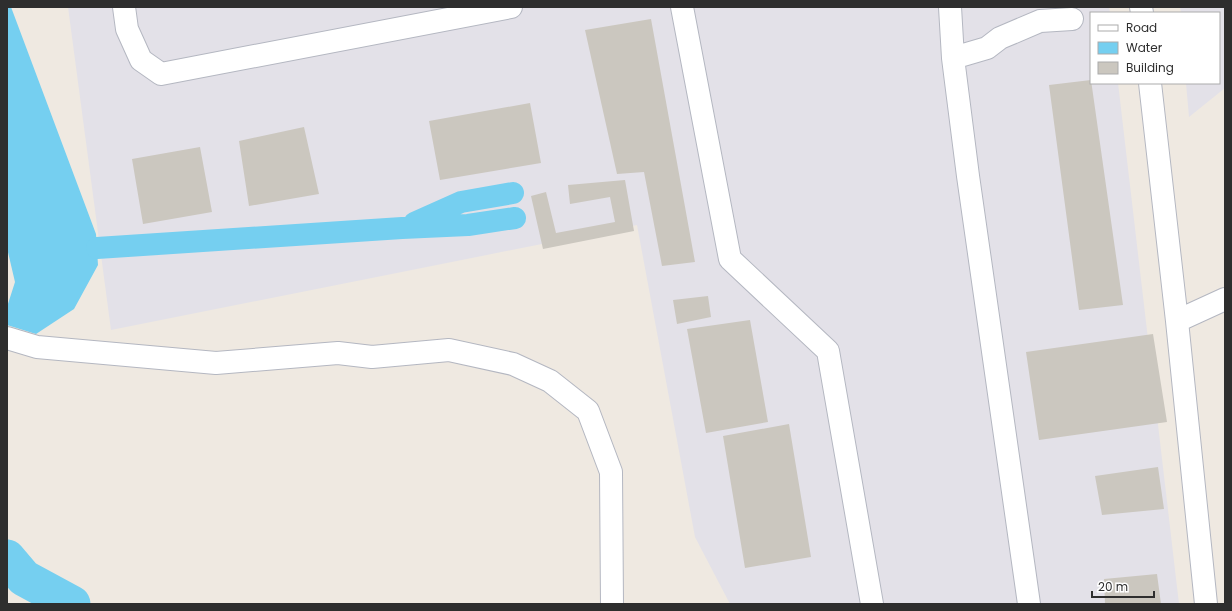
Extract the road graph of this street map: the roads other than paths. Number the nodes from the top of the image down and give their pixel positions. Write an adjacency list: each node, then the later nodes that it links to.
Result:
1 (124, 7): 2 (street)
2 (511, 7)
3 (682, 7): 12 (street)
4 (950, 7): 6 (street)
5 (1072, 20): 6 (street)
6 (952, 58): 13 (street)
7 (1150, 84): 9 (street)
8 (1225, 299): 9 (street)
9 (1177, 321): 14 (street)
10 (7, 338): 11 (street)
11 (612, 604)
12 (872, 604)
13 (1030, 604)
14 (1206, 604)

